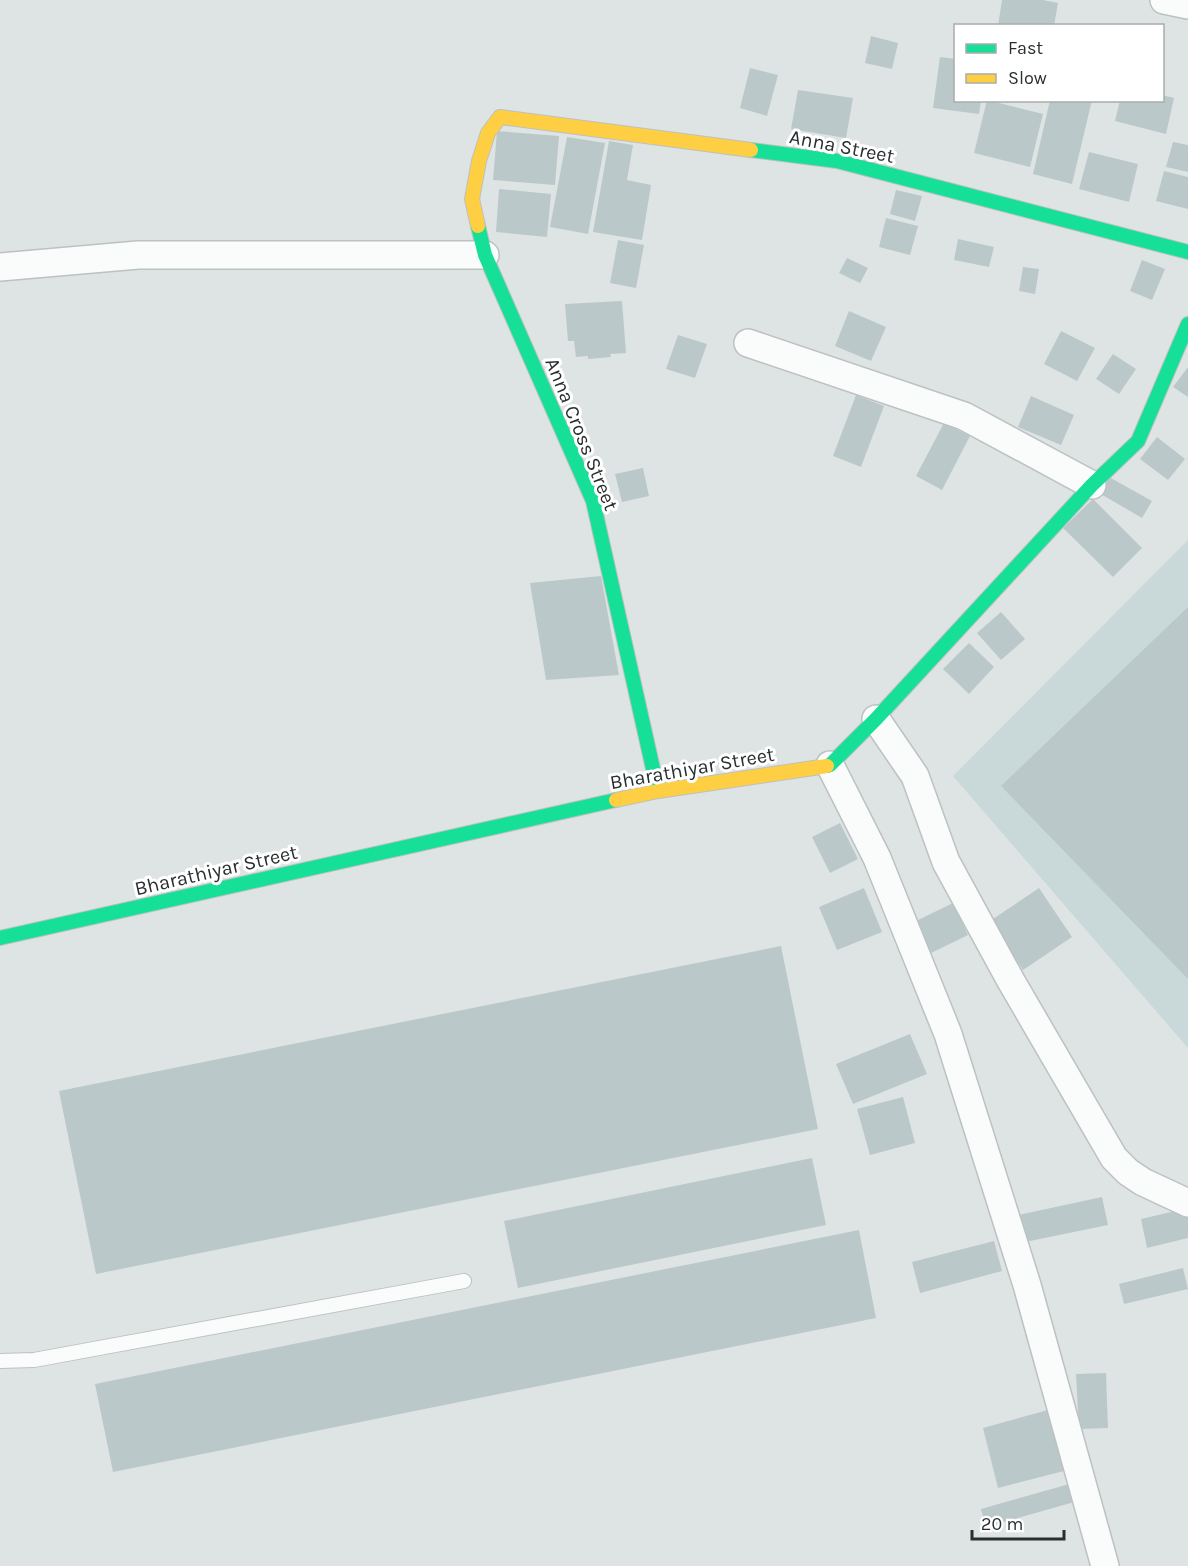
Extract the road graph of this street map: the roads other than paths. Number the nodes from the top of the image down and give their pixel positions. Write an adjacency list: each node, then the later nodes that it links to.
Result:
1 (1164, 0): 2 (street)
2 (1188, 5)
3 (488, 133): 4 (street, Anna Street); 5 (street, Anna Cross Street)
4 (1188, 252)
5 (486, 255): 6 (street); 12 (street, Anna Cross Street)
6 (0, 267)
7 (1188, 324): 9 (street)
8 (748, 344): 9 (street)
9 (1092, 485): 10 (street)
10 (876, 719): 11 (street); 14 (street)
11 (830, 765): 12 (street, Bharathiyar Street); 17 (street)
12 (658, 791): 13 (street, Bharathiyar Street)
13 (0, 938)
14 (1188, 1203)
15 (464, 1281): 16 (lane)
16 (0, 1361)
17 (1105, 1566)

